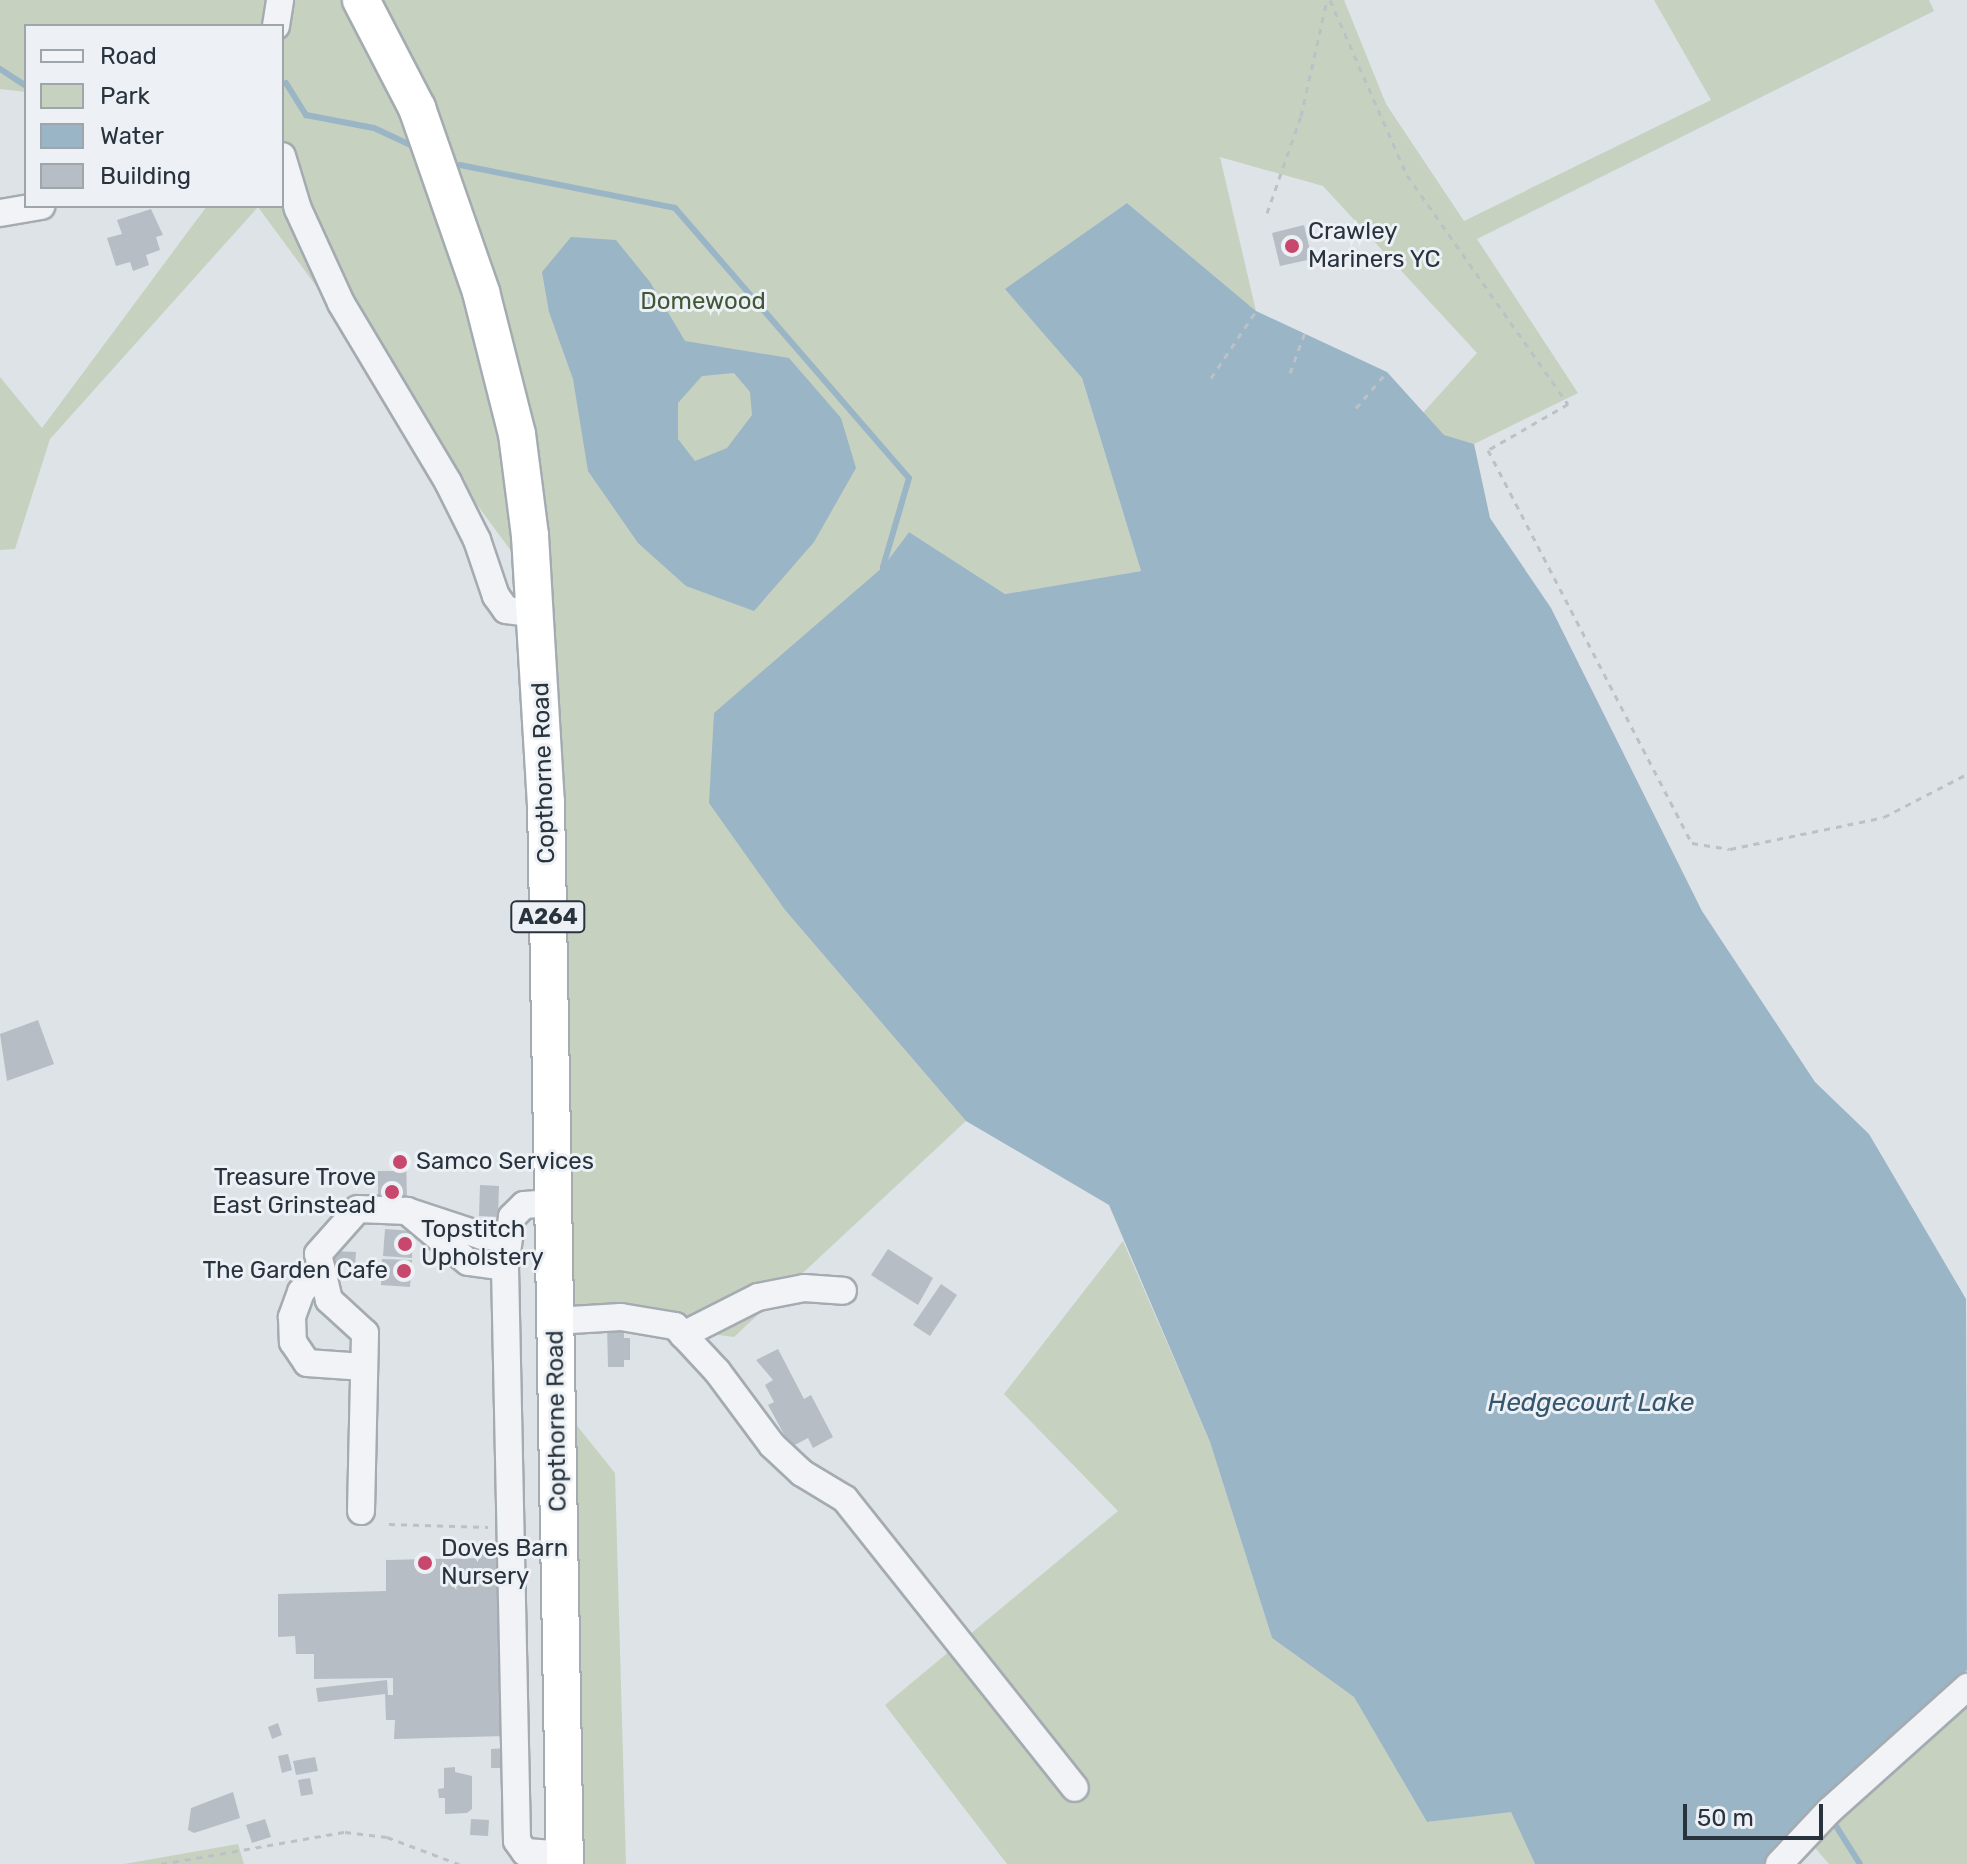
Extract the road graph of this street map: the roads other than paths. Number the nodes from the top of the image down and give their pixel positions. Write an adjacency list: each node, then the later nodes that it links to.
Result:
1 (280, 0): 3 (street)
2 (361, 0): 7 (highway, Copthorne Road / A264)
3 (276, 24)
4 (284, 163): 7 (street)
5 (29, 208): 6 (street)
6 (0, 213)
7 (537, 614): 8 (highway, Copthorne Road / A264)
8 (552, 1203): 10 (street); 14 (highway, Copthorne Road / A264)
9 (407, 1211): 10 (street); 11 (street); 12 (street)
10 (506, 1236): 11 (street)
11 (505, 1267): 20 (street)
12 (322, 1270): 16 (street); 16 (street)
13 (843, 1291): 15 (street)
14 (554, 1321): 15 (street); 20 (highway, Copthorne Road / A264)
15 (683, 1335): 19 (street)
16 (364, 1367): 17 (street)
17 (361, 1511)
18 (1967, 1687): 21 (street)
19 (1075, 1788)
20 (564, 1860)
21 (1779, 1864)

